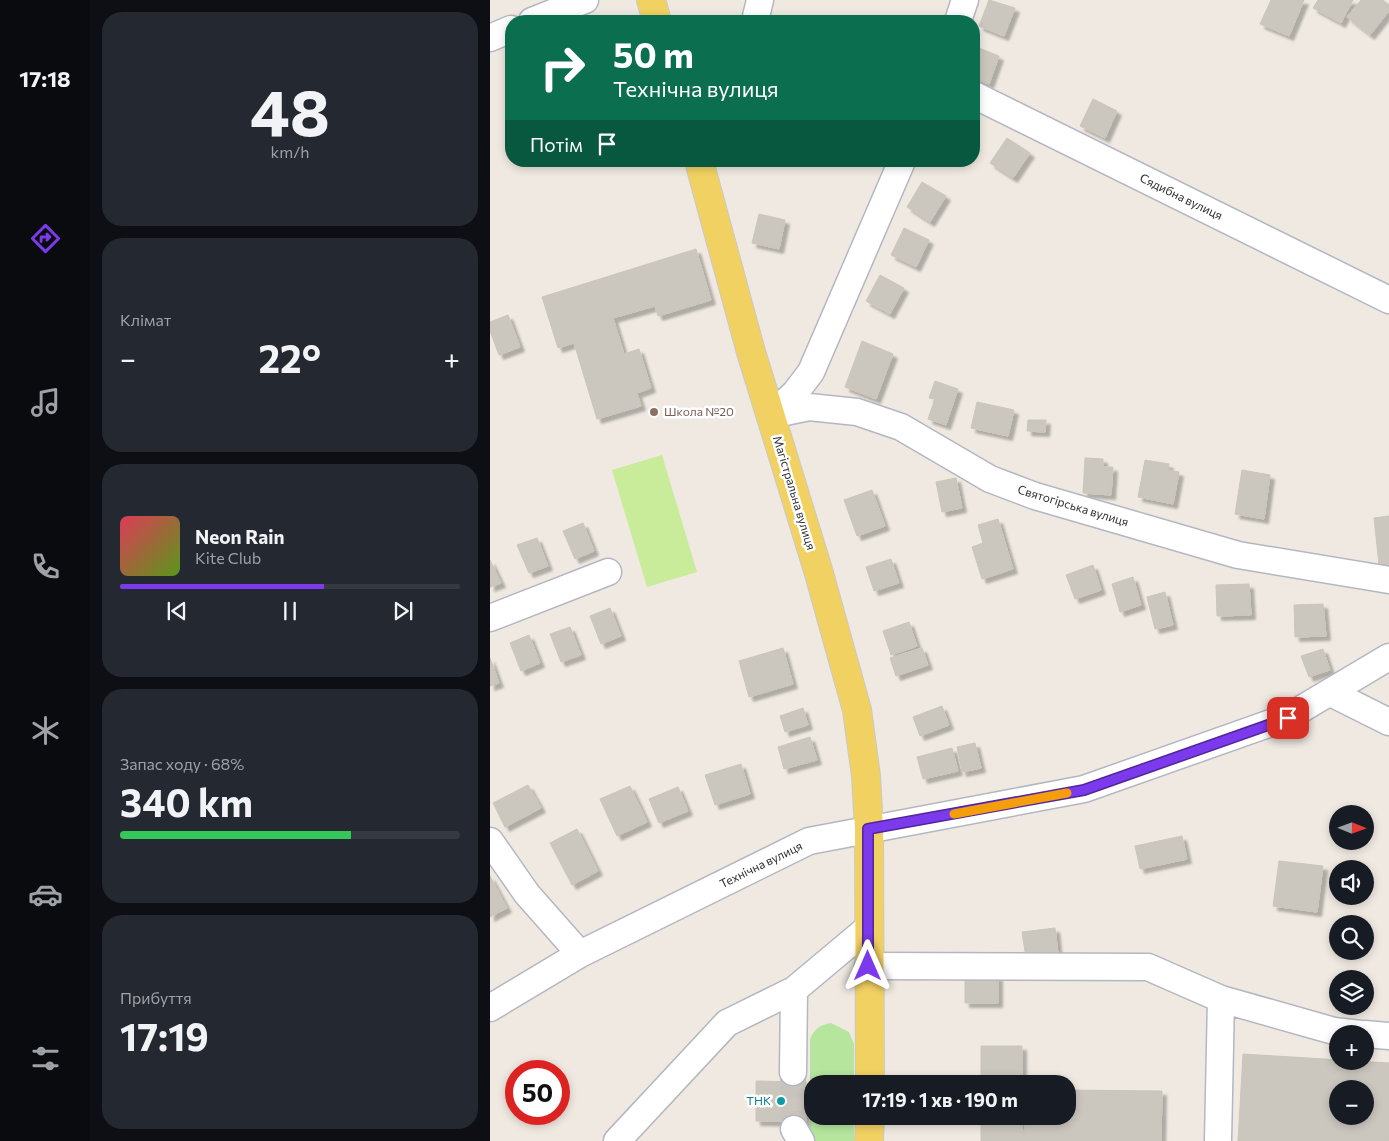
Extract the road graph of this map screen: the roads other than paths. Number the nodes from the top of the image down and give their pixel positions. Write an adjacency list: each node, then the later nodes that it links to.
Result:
1 (585, 0): 5 (street)
2 (650, 0): 6 (main road)
3 (760, 0): 7 (street)
4 (965, 0): 8 (street)
5 (547, 15)
6 (655, 15)
7 (756, 15)
8 (960, 15)
9 (505, 32): 10 (street)
10 (490, 38)
11 (980, 98): 14 (street, Сядибна вулиця)
12 (701, 167): 15 (main road, Магістральна вулиця)
13 (899, 167): 15 (street)
14 (1389, 300)
15 (771, 415): 17 (street, Святогірська вулиця); 22 (main road, Магістральна вулиця)
16 (608, 572): 18 (street)
17 (1389, 580)
18 (490, 618)
19 (1389, 657): 20 (street, Технічна вулиця)
20 (1331, 694): 21 (street); 22 (street, Технічна вулиця)
21 (1389, 722)
22 (868, 829): 24 (main road, Магістральна вулиця); 25 (street, Технічна вулиця)
23 (490, 841): 25 (street)
24 (868, 928): 26 (main road, Магістральна вулиця); 27 (street)
25 (580, 954): 29 (street, Технічна вулиця)
26 (868, 966): 28 (street); 34 (main road, Магістральна вулиця)
27 (794, 990): 33 (street); 36 (street)
28 (1221, 999): 30 (street); 38 (street)
29 (490, 1008)
30 (1329, 1030)
31 (1374, 1035): 32 (street)
32 (1389, 1036)
33 (793, 1072)
34 (870, 1075)
35 (870, 1125): 37 (main road)
36 (616, 1141)
37 (869, 1141)
38 (1218, 1141)

